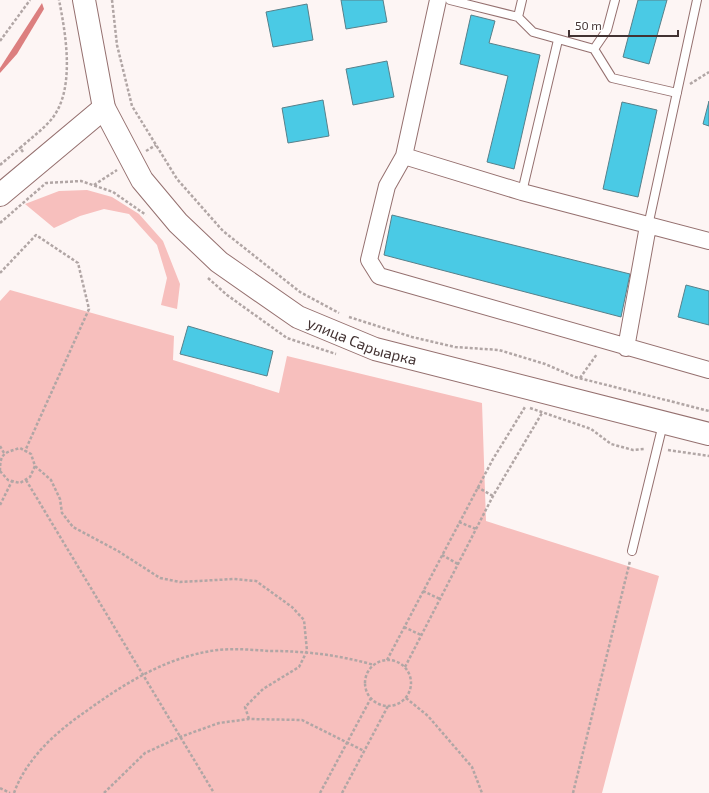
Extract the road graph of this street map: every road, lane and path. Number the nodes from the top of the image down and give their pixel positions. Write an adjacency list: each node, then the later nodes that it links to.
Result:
1 (30, 0): 11 (path)
2 (59, 0): 16 (path)
3 (84, 0): 15 (main road, улица Сарыарка)
4 (438, 0): 17 (street)
5 (450, 0): 9 (lane)
6 (522, 0): 9 (lane)
7 (615, 0): 12 (lane)
8 (697, 0): 14 (lane)
9 (518, 16): 10 (lane)
10 (558, 40): 12 (lane); 20 (lane)
11 (0, 41)
12 (594, 49): 14 (lane)
13 (709, 72): 14 (path)
14 (677, 94): 22 (lane)
15 (104, 108): 19 (main road); 30 (main road, улица Сарыарка)
16 (20, 148): 18 (path); 19 (path)
17 (404, 156): 20 (street); 25 (street)
18 (0, 165)
19 (40, 175): 21 (main road)
20 (522, 192): 22 (street)
21 (0, 195)
22 (648, 226): 23 (street); 26 (street)
23 (709, 241)
24 (0, 273): 34 (path)
25 (609, 343): 26 (street); 28 (path)
26 (626, 348): 27 (street)
27 (709, 370)
28 (580, 378)
29 (542, 413): 33 (path); 42 (path); 43 (path)
30 (664, 423): 31 (main road, улица Сарыарка); 33 (lane)
31 (709, 434)
32 (0, 446): 35 (path)
33 (657, 448): 36 (path); 47 (lane)
34 (25, 451): 35 (path); 38 (path)
35 (4, 453): 37 (path)
36 (709, 456)
37 (0, 463): 39 (path)
38 (35, 466): 40 (path); 54 (path)
39 (0, 471): 41 (path)
40 (26, 480): 41 (path); 58 (path)
41 (12, 481): 44 (path)
42 (477, 487): 43 (path); 45 (path)
43 (493, 496): 46 (path)
44 (0, 505)
45 (459, 522): 46 (path); 48 (path)
46 (476, 529): 49 (path)
47 (632, 551): 74 (path)
48 (442, 555): 49 (path); 50 (path)
49 (458, 564): 51 (path)
50 (423, 591): 51 (path); 52 (path)
51 (440, 599): 53 (path)
52 (404, 626): 53 (path); 55 (path)
53 (421, 635): 57 (path)
54 (308, 651): 56 (path); 58 (path); 62 (path)
55 (387, 660): 56 (path); 57 (path)
56 (374, 665): 59 (path)
57 (405, 667): 60 (path)
58 (143, 674): 63 (path); 68 (path)
59 (371, 698): 61 (path); 64 (path)
60 (406, 698): 61 (path); 73 (path)
61 (388, 706): 65 (path)
62 (249, 719): 63 (path); 64 (path)
63 (180, 737): 69 (path); 70 (path)
64 (347, 742): 65 (path); 71 (path)
65 (364, 751): 72 (path)
66 (0, 788): 67 (path)
67 (10, 793)
68 (14, 793)
69 (104, 793)
70 (214, 793)
71 (320, 793)
72 (342, 793)
73 (482, 793)
74 (573, 793)

